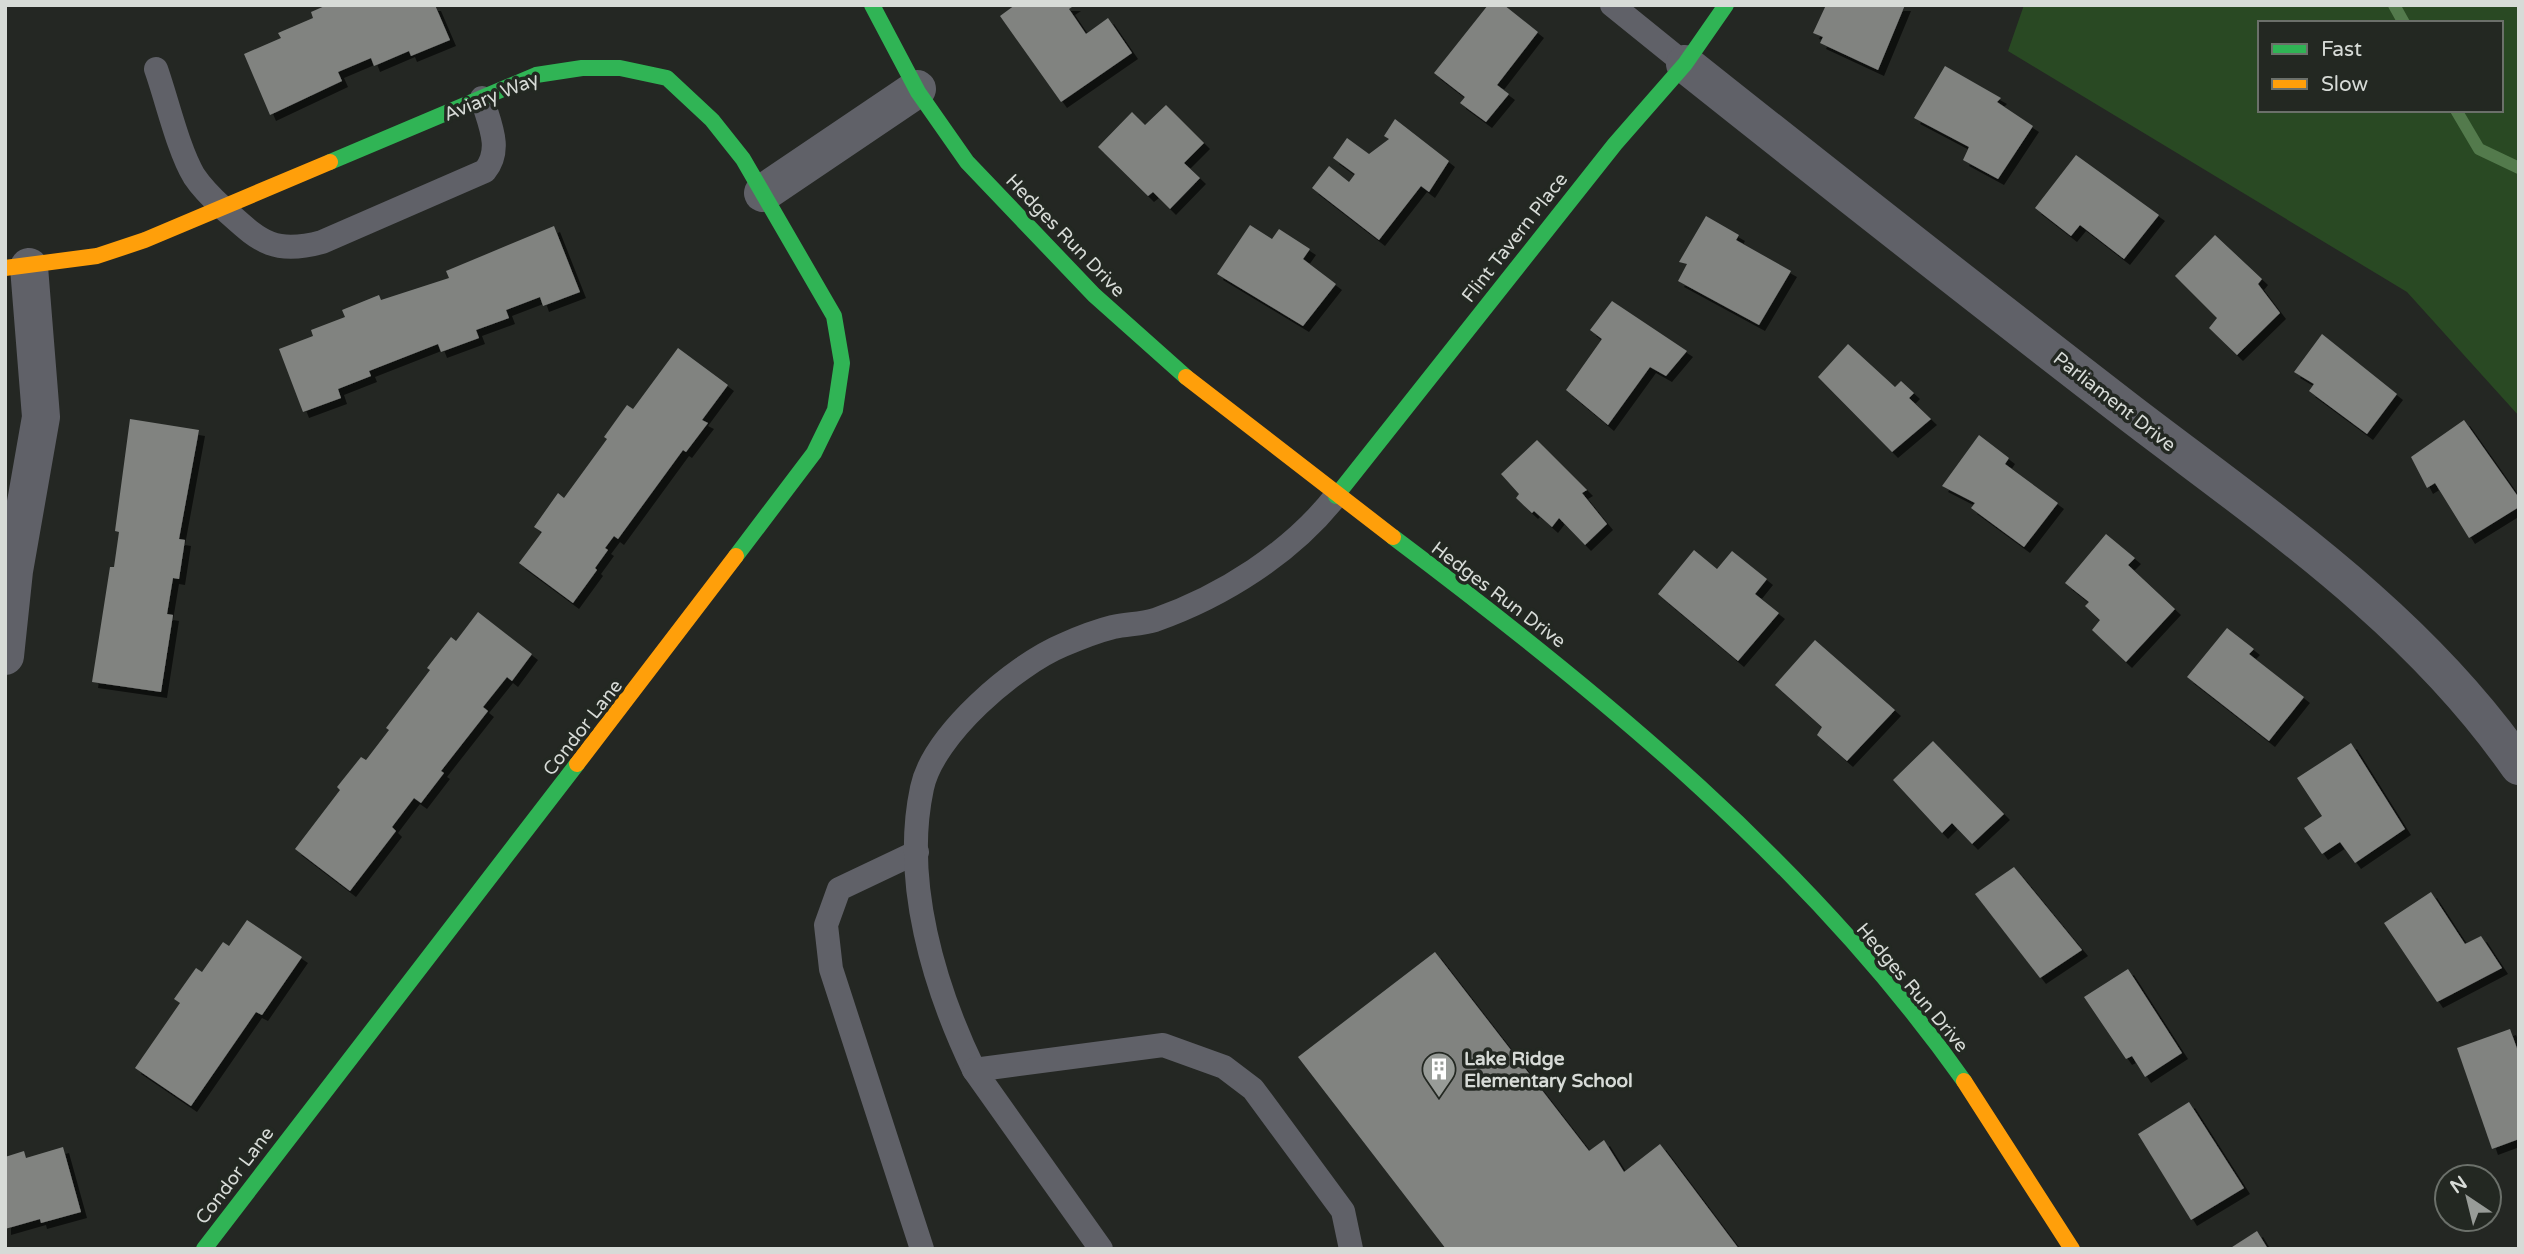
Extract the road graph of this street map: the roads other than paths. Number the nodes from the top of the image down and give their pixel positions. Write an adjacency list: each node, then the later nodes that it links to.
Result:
1 (872, 5): 6 (street, Hedges Run Drive)
2 (1612, 5): 4 (lane)
3 (1726, 5): 4 (street, Flint Tavern Place)
4 (1685, 64): 11 (street, Flint Tavern Place); 13 (street, Parliament Drive)
5 (156, 69): 9 (lane)
6 (917, 89): 8 (street); 11 (street, Hedges Run Drive)
7 (482, 98): 8 (street, Aviary Way); 9 (street, Aviary Way); 9 (lane)
8 (762, 193): 16 (street, Condor Lane)
9 (223, 208): 10 (street, Aviary Way)
10 (17, 267): 12 (street)
11 (1336, 496): 14 (lane); 20 (street, Hedges Run Drive)
12 (5, 656)
13 (2519, 766)
14 (917, 852): 15 (lane); 17 (lane)
15 (974, 1070): 18 (lane); 19 (lane)
16 (204, 1249)
17 (922, 1249)
18 (1101, 1249)
19 (1351, 1249)
20 (2072, 1249)

